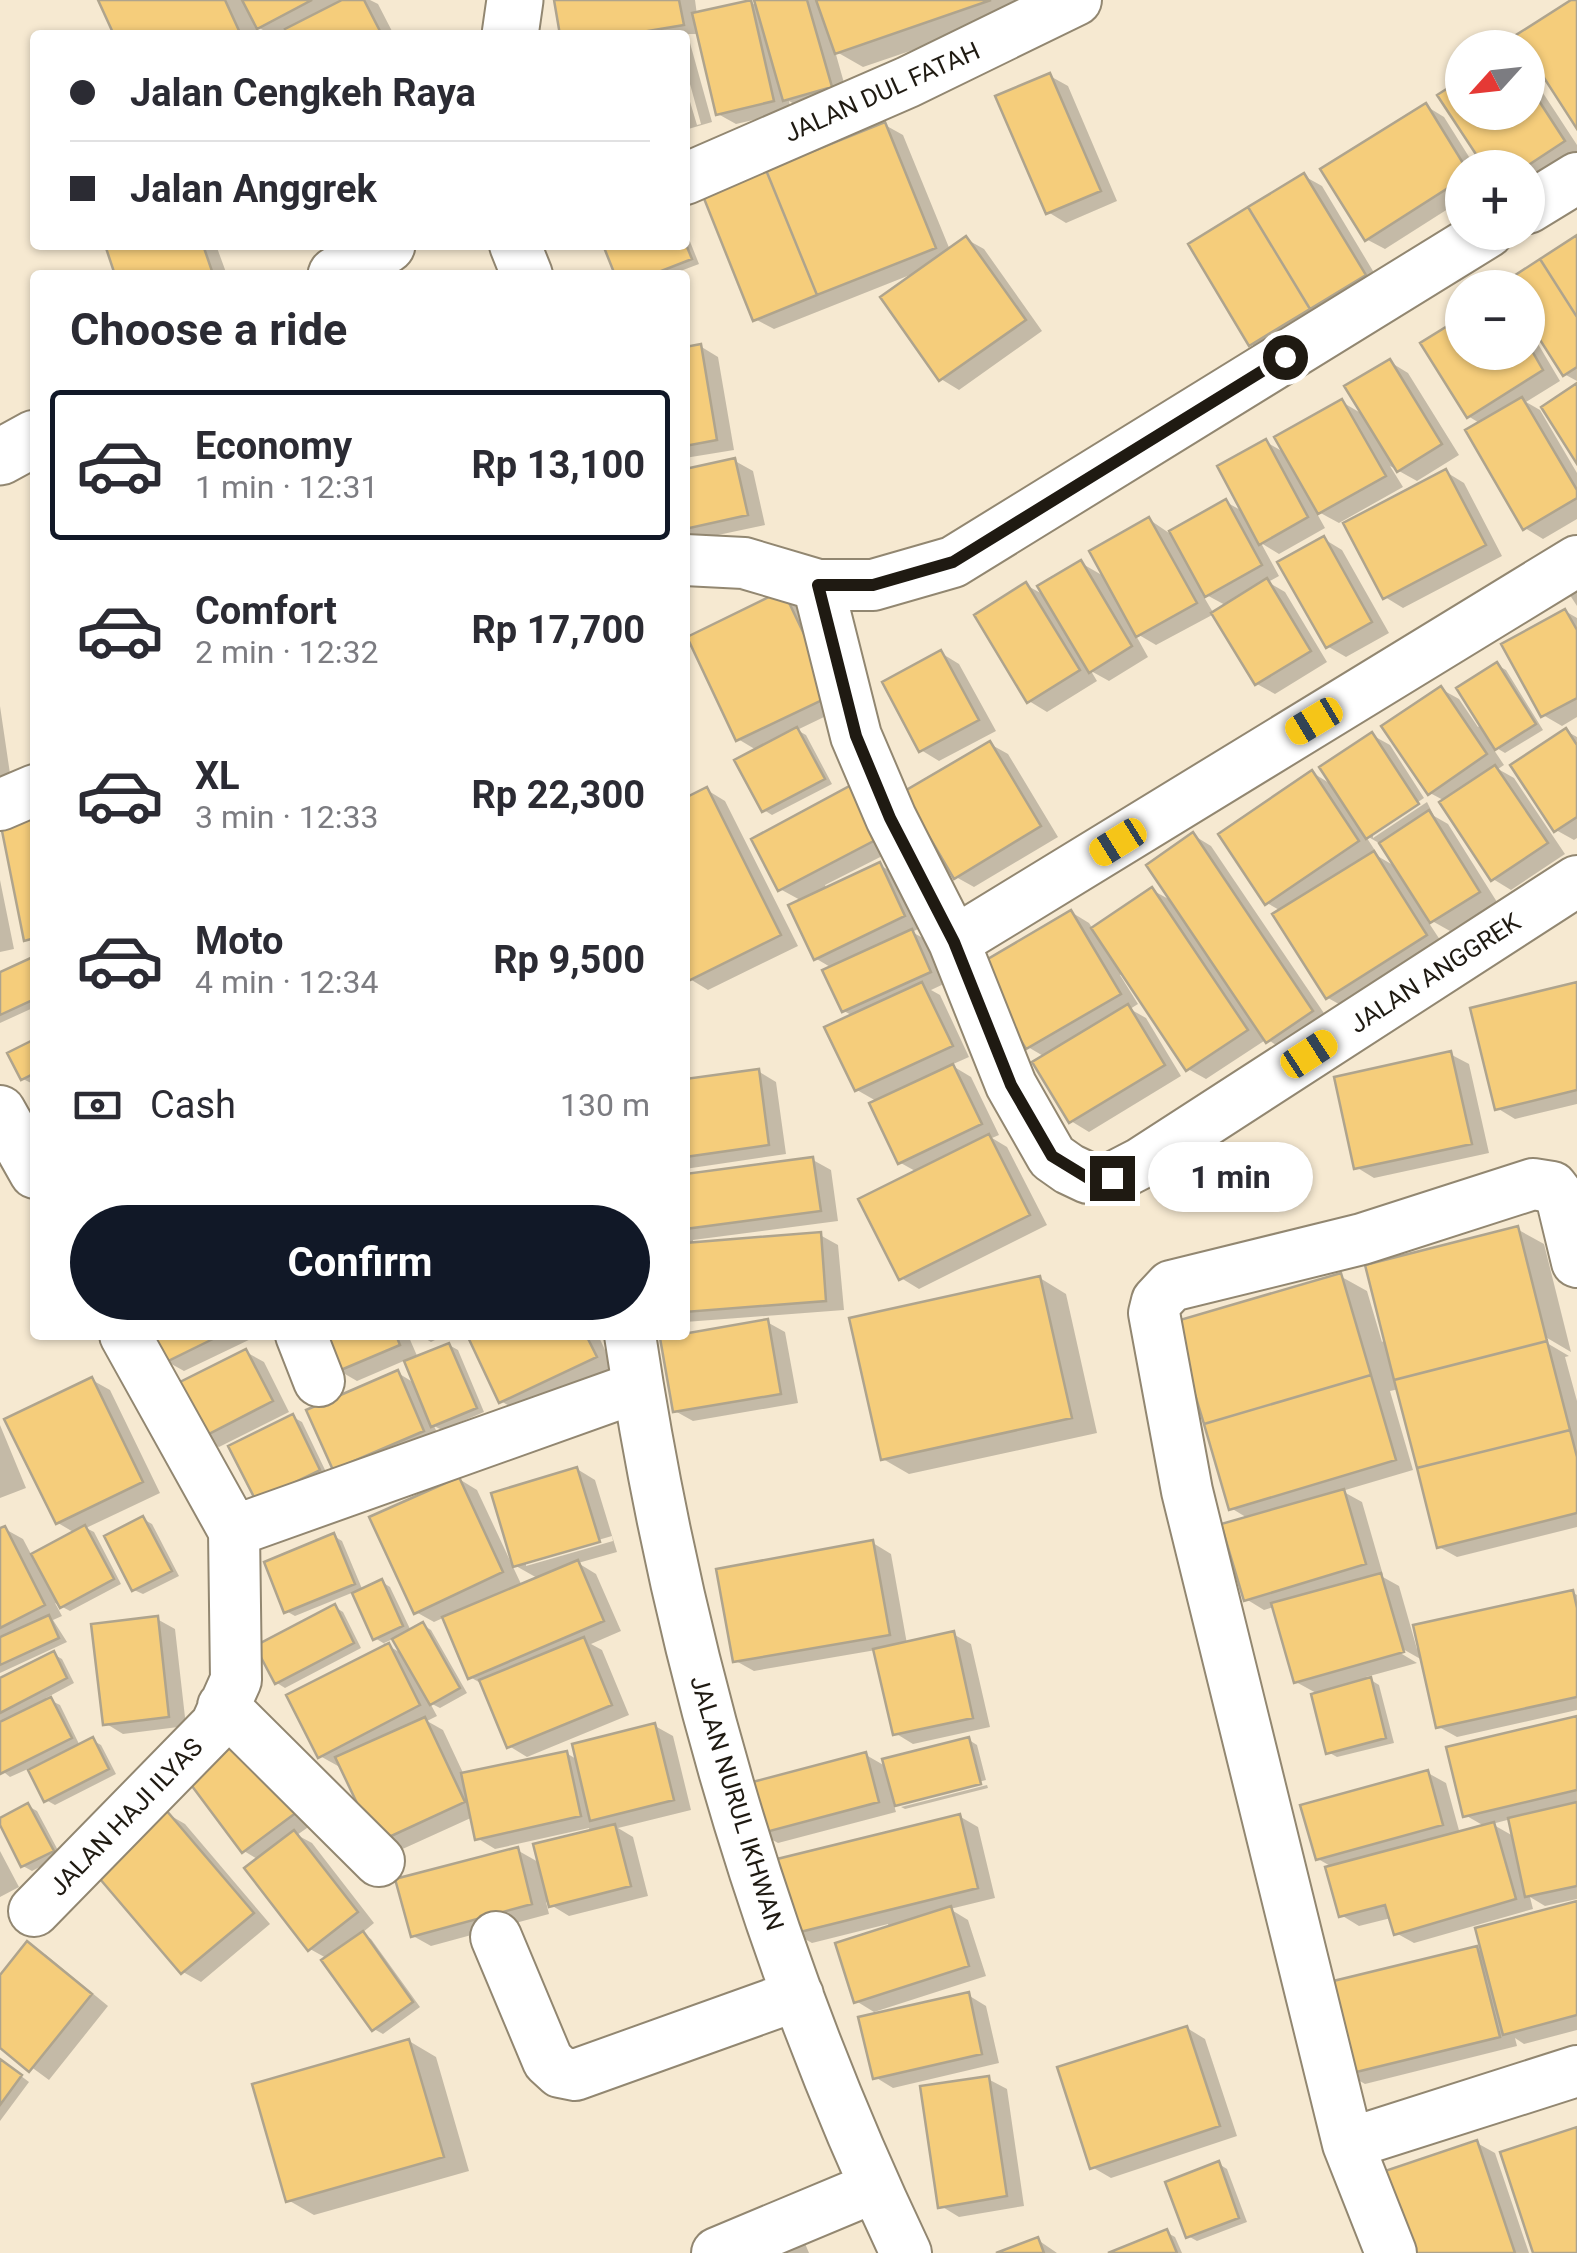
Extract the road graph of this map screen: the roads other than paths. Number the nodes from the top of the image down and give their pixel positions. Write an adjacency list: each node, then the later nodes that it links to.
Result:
1 (514, 0): 3 (main road)
2 (1076, 0): 4 (street, JALAN DUL FATAH)
3 (511, 30)
4 (690, 177)
5 (1577, 178): 6 (street)
6 (1545, 198)
7 (378, 250): 9 (main road)
8 (1459, 250): 14 (street)
9 (344, 270)
10 (30, 441): 11 (main road)
11 (0, 457)
12 (690, 560): 14 (street)
13 (1577, 560): 18 (street)
14 (818, 585): 18 (street, JALAN ANGGREK)
15 (30, 792): 16 (street)
16 (0, 804)
17 (1577, 881): 18 (street, JALAN ANGGREK)
18 (954, 942)
19 (0, 1110): 20 (street)
20 (30, 1165)
21 (1577, 1262): 34 (street)
22 (128, 1340): 27 (street, JALAN HAJI ILYAS)
23 (304, 1340): 25 (street)
24 (631, 1340): 26 (street, JALAN NURUL IKHWAN)
25 (319, 1381)
26 (638, 1387): 27 (street); 32 (street, JALAN NURUL IKHWAN)
27 (234, 1531): 28 (street, JALAN HAJI ILYAS)
28 (224, 1706): 29 (street); 30 (street, JALAN HAJI ILYAS)
29 (378, 1860)
30 (34, 1912)
31 (496, 1937): 32 (street)
32 (798, 1995): 35 (street, JALAN NURUL IKHWAN)
33 (1577, 2071): 34 (street)
34 (1348, 2144): 38 (street)
35 (875, 2187): 36 (street); 37 (street, JALAN NURUL IKHWAN)
36 (717, 2253)
37 (906, 2253)
38 (1391, 2253)

